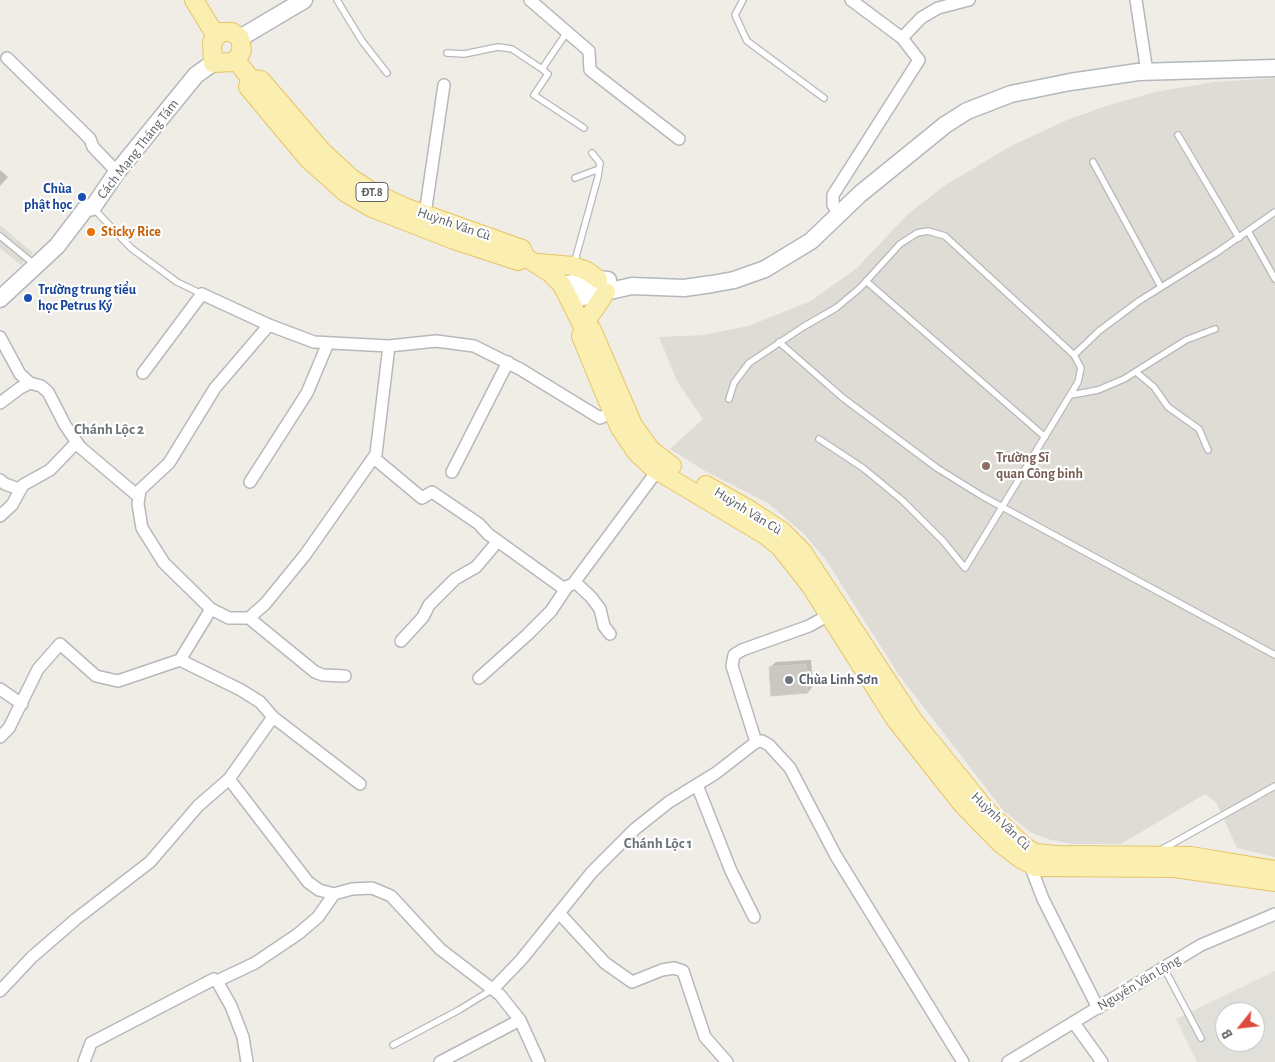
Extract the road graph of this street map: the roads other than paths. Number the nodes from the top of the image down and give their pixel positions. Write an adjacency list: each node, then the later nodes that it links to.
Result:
1 (194, 0): 10 (main road)
2 (303, 0): 11 (street)
3 (337, 0): 20 (lane)
4 (530, 0): 9 (street)
5 (743, 0): 22 (lane)
6 (851, 0): 12 (street)
7 (969, 0): 12 (street)
8 (1136, 0): 19 (street)
9 (567, 32): 18 (lane); 25 (street)
10 (216, 36): 11 (main road); 16 (main road)
11 (240, 38): 15 (main road)
12 (902, 38): 35 (street)
13 (448, 53): 18 (lane)
14 (7, 58): 29 (street)
15 (236, 60): 16 (main road); 32 (main road)
16 (213, 63): 29 (street, Cách Mạng Tháng Tám)
17 (1275, 68): 19 (street)
18 (542, 69): 23 (lane)
19 (1146, 72): 35 (street)
20 (387, 73)
21 (444, 85): 34 (street)
22 (824, 98)
23 (584, 128)
24 (1178, 135): 38 (lane)
25 (679, 138)
26 (592, 153): 28 (lane)
27 (1093, 162): 45 (lane)
28 (599, 169): 30 (lane); 41 (lane)
29 (117, 172): 31 (street, Cách Mạng Tháng Tám)
30 (575, 178)
31 (93, 207): 40 (street, Cách Mạng Tháng Tám); 47 (lane)
32 (395, 210): 34 (main road, Huỳnh Văn Cù / ĐT.8); 39 (main road)
33 (1275, 212): 36 (lane)
34 (425, 214): 39 (main road, Huỳnh Văn Cù / ĐT.8)
35 (839, 214): 44 (street)
36 (1248, 231): 38 (lane); 42 (lane)
37 (0, 236): 40 (lane)
38 (1238, 238): 45 (lane)
39 (530, 260): 41 (main road); 46 (main road, Huỳnh Văn Cù / ĐT.8)
40 (36, 266): 48 (street, Cách Mạng Tháng Tám)
41 (573, 266): 44 (main road)
42 (1275, 279)
43 (866, 281): 53 (lane); 56 (lane); 65 (lane)
44 (602, 286): 46 (street); 50 (main road)
45 (1161, 287): 56 (lane)
46 (566, 292): 50 (main road, Huỳnh Văn Cù / ĐT.8)
47 (202, 294): 49 (street); 59 (street)
48 (0, 298)
49 (269, 325): 54 (street); 75 (street)
50 (584, 327): 64 (main road, Huỳnh Văn Cù)
51 (1215, 329): 58 (lane)
52 (0, 337): 60 (street)
53 (779, 342): 62 (lane); 76 (lane)
54 (328, 343): 55 (street); 73 (street)
55 (390, 346): 57 (street); 69 (street)
56 (1074, 355): 61 (lane)
57 (508, 362): 64 (street); 71 (street)
58 (1136, 372): 61 (lane); 68 (lane)
59 (143, 373)
60 (30, 383): 63 (street); 67 (street)
61 (1070, 395): 65 (lane)
62 (729, 399)
63 (0, 403)
64 (618, 410): 70 (main road); 98 (main road, Huỳnh Văn Cù)
65 (1045, 437): 76 (lane)
66 (819, 439): 76 (lane)
67 (76, 442): 74 (street); 75 (street)
68 (1208, 450)
69 (374, 458): 78 (street); 82 (street)
70 (658, 471): 79 (street); 81 (main road)
71 (452, 472)
72 (0, 480): 74 (street)
73 (250, 482)
74 (19, 489): 77 (street)
75 (139, 497): 80 (street)
76 (1003, 507): 85 (lane)
77 (0, 516)
78 (498, 541): 79 (street); 84 (street)
79 (571, 584): 83 (street); 88 (street)
80 (212, 609): 82 (street); 86 (street)
81 (829, 615): 93 (street); 100 (main road)
82 (248, 618): 87 (street)
83 (610, 634)
84 (401, 641)
85 (1275, 655)
86 (180, 660): 90 (street); 91 (street)
87 (345, 676)
88 (479, 678)
89 (0, 688): 90 (street)
90 (22, 704): 92 (street)
91 (273, 717): 94 (street); 95 (street)
92 (0, 737)
93 (756, 742): 96 (street); 121 (street)
94 (229, 779): 103 (street); 110 (street)
95 (360, 784)
96 (696, 785): 104 (street); 106 (street)
97 (1275, 786): 99 (lane)
98 (1024, 846): 99 (main road, Huỳnh Văn Cù); 100 (main road)
99 (1151, 855): 101 (main road, Huỳnh Văn Cù)
100 (1030, 865): 102 (main road); 111 (street)
101 (1275, 870)
102 (1275, 882)
103 (334, 894): 108 (street); 109 (street)
104 (559, 913): 109 (street); 120 (street)
105 (1275, 914): 107 (street, Nguyễn Văn Lộng)
106 (754, 917)
107 (1164, 968): 111 (street, Nguyễn Văn Lộng); 114 (lane)
108 (217, 981): 116 (street); 117 (street)
109 (493, 989): 112 (street); 115 (lane)
110 (0, 991)
111 (1098, 1008): 113 (street, Nguyễn Văn Lộng)
112 (520, 1020): 118 (street); 119 (street)
113 (1074, 1023): 122 (street, Nguyễn Văn Lộng); 123 (street)
114 (1201, 1038)
115 (393, 1045)
116 (84, 1062)
117 (247, 1062)
118 (440, 1062)
119 (539, 1062)
120 (727, 1062)
121 (963, 1062)
122 (1008, 1062)
123 (1102, 1062)

